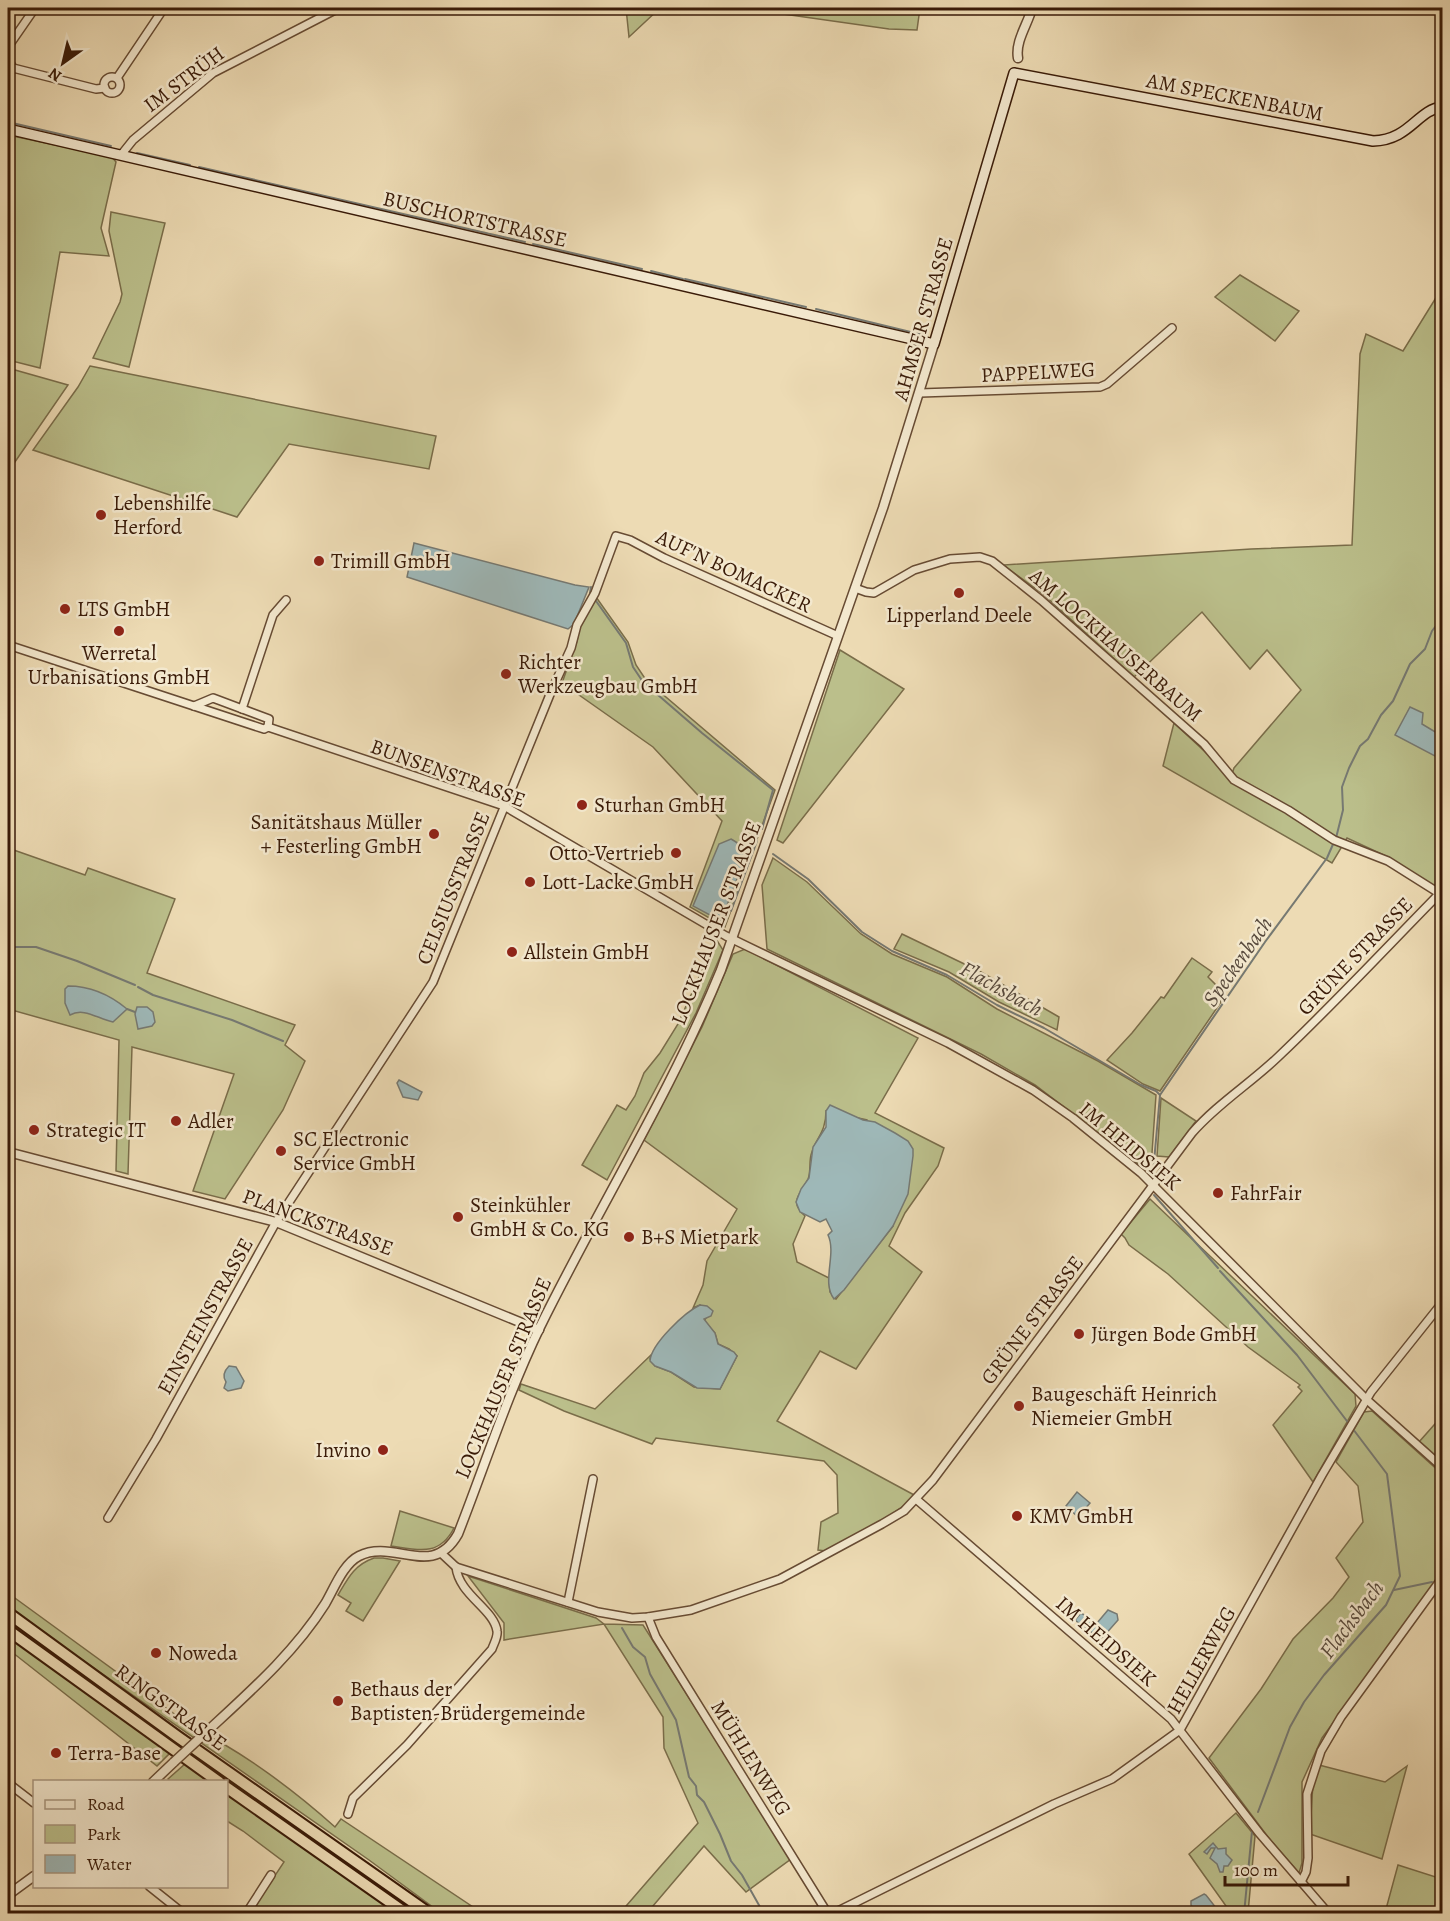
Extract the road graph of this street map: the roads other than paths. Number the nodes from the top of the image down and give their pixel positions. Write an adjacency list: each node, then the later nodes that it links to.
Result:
1 (35, 8): 5 (street)
2 (164, 8): 10 (street)
3 (339, 8): 14 (street, IM STRÜH)
4 (1032, 8): 8 (street, AHMSER STRASSE)
5 (8, 47)
6 (8, 60): 7 (street)
7 (13, 68): 9 (street); 11 (street)
8 (1014, 73): 12 (main road, AM SPECKENBAUM); 16 (main road, AHMSER STRASSE)
9 (8, 76)
10 (117, 78): 11 (street); 11 (street)
11 (105, 88)
12 (1443, 107)
13 (8, 129): 14 (main road, BUSCHORTSTRASSE)
14 (121, 155): 16 (main road, BUSCHORTSTRASSE)
15 (1172, 328): 17 (street, PAPPELWEG)
16 (934, 344): 17 (street, AHMSER STRASSE)
17 (920, 393): 19 (street, AHMSER STRASSE)
18 (616, 536): 21 (street, AUF'N BOMACKER); 26 (street, CELSIUSSTRASSE)
19 (855, 588): 21 (street, LOCKHAUSER STRASSE); 27 (street, AM LOCKHAUSERBAUM)
20 (286, 600): 24 (street)
21 (838, 636): 28 (street, LOCKHAUSER STRASSE)
22 (8, 645): 23 (street, BUNSENSTRASSE)
23 (194, 706): 24 (street, BUNSENSTRASSE); 25 (street, BUNSENSTRASSE)
24 (243, 709): 25 (street, BUNSENSTRASSE)
25 (268, 727): 26 (street, BUNSENSTRASSE)
26 (504, 806): 28 (street, BUNSENSTRASSE); 29 (street, CELSIUSSTRASSE)
27 (1441, 894): 31 (street, GRÜNE STRASSE)
28 (733, 939): 31 (street, IM HEIDSIEK); 34 (street, LOCKHAUSER STRASSE)
29 (433, 982): 32 (street, EINSTEINSTRASSE)
30 (8, 1152): 32 (street, PLANCKSTRASSE)
31 (1154, 1185): 35 (street, IM HEIDSIEK); 38 (street, GRÜNE STRASSE)
32 (276, 1222): 34 (street, PLANCKSTRASSE); 39 (street, EINSTEINSTRASSE)
33 (1443, 1303): 35 (street, HELLERWEG)
34 (539, 1330): 40 (street, LOCKHAUSER STRASSE)
35 (1366, 1400): 36 (street, IM HEIDSIEK); 47 (street, HELLERWEG)
36 (1443, 1467)
37 (593, 1479): 43 (street)
38 (916, 1500): 45 (street, GRÜNE STRASSE); 47 (street, IM HEIDSIEK)
39 (108, 1518)
40 (441, 1553): 41 (street, GRÜNE STRASSE); 48 (street, bridge)
41 (456, 1567): 43 (street, GRÜNE STRASSE); 53 (street, GRÜNE STRASSE)
42 (1443, 1578): 56 (street)
43 (568, 1602): 45 (street, GRÜNE STRASSE)
44 (8, 1613): 62 (highway, RINGSTRASSE)
45 (648, 1617): 63 (street, MÜHLENWEG)
46 (8, 1630): 49 (highway, RINGSTRASSE)
47 (1180, 1730): 56 (street, IM HEIDSIEK); 63 (street, HELLERWEG)
48 (155, 1780)
49 (216, 1780)
50 (8, 1784): 52 (street)
51 (228, 1788): 61 (highway)
52 (33, 1802)
53 (348, 1814)
54 (270, 1875): 60 (street)
55 (33, 1877): 58 (street)
56 (1300, 1882): 64 (street, IM HEIDSIEK)
57 (150, 1888): 59 (street)
58 (8, 1895)
59 (184, 1914)
60 (246, 1914)
61 (407, 1914)
62 (430, 1914)
63 (830, 1914)
64 (1329, 1914)

